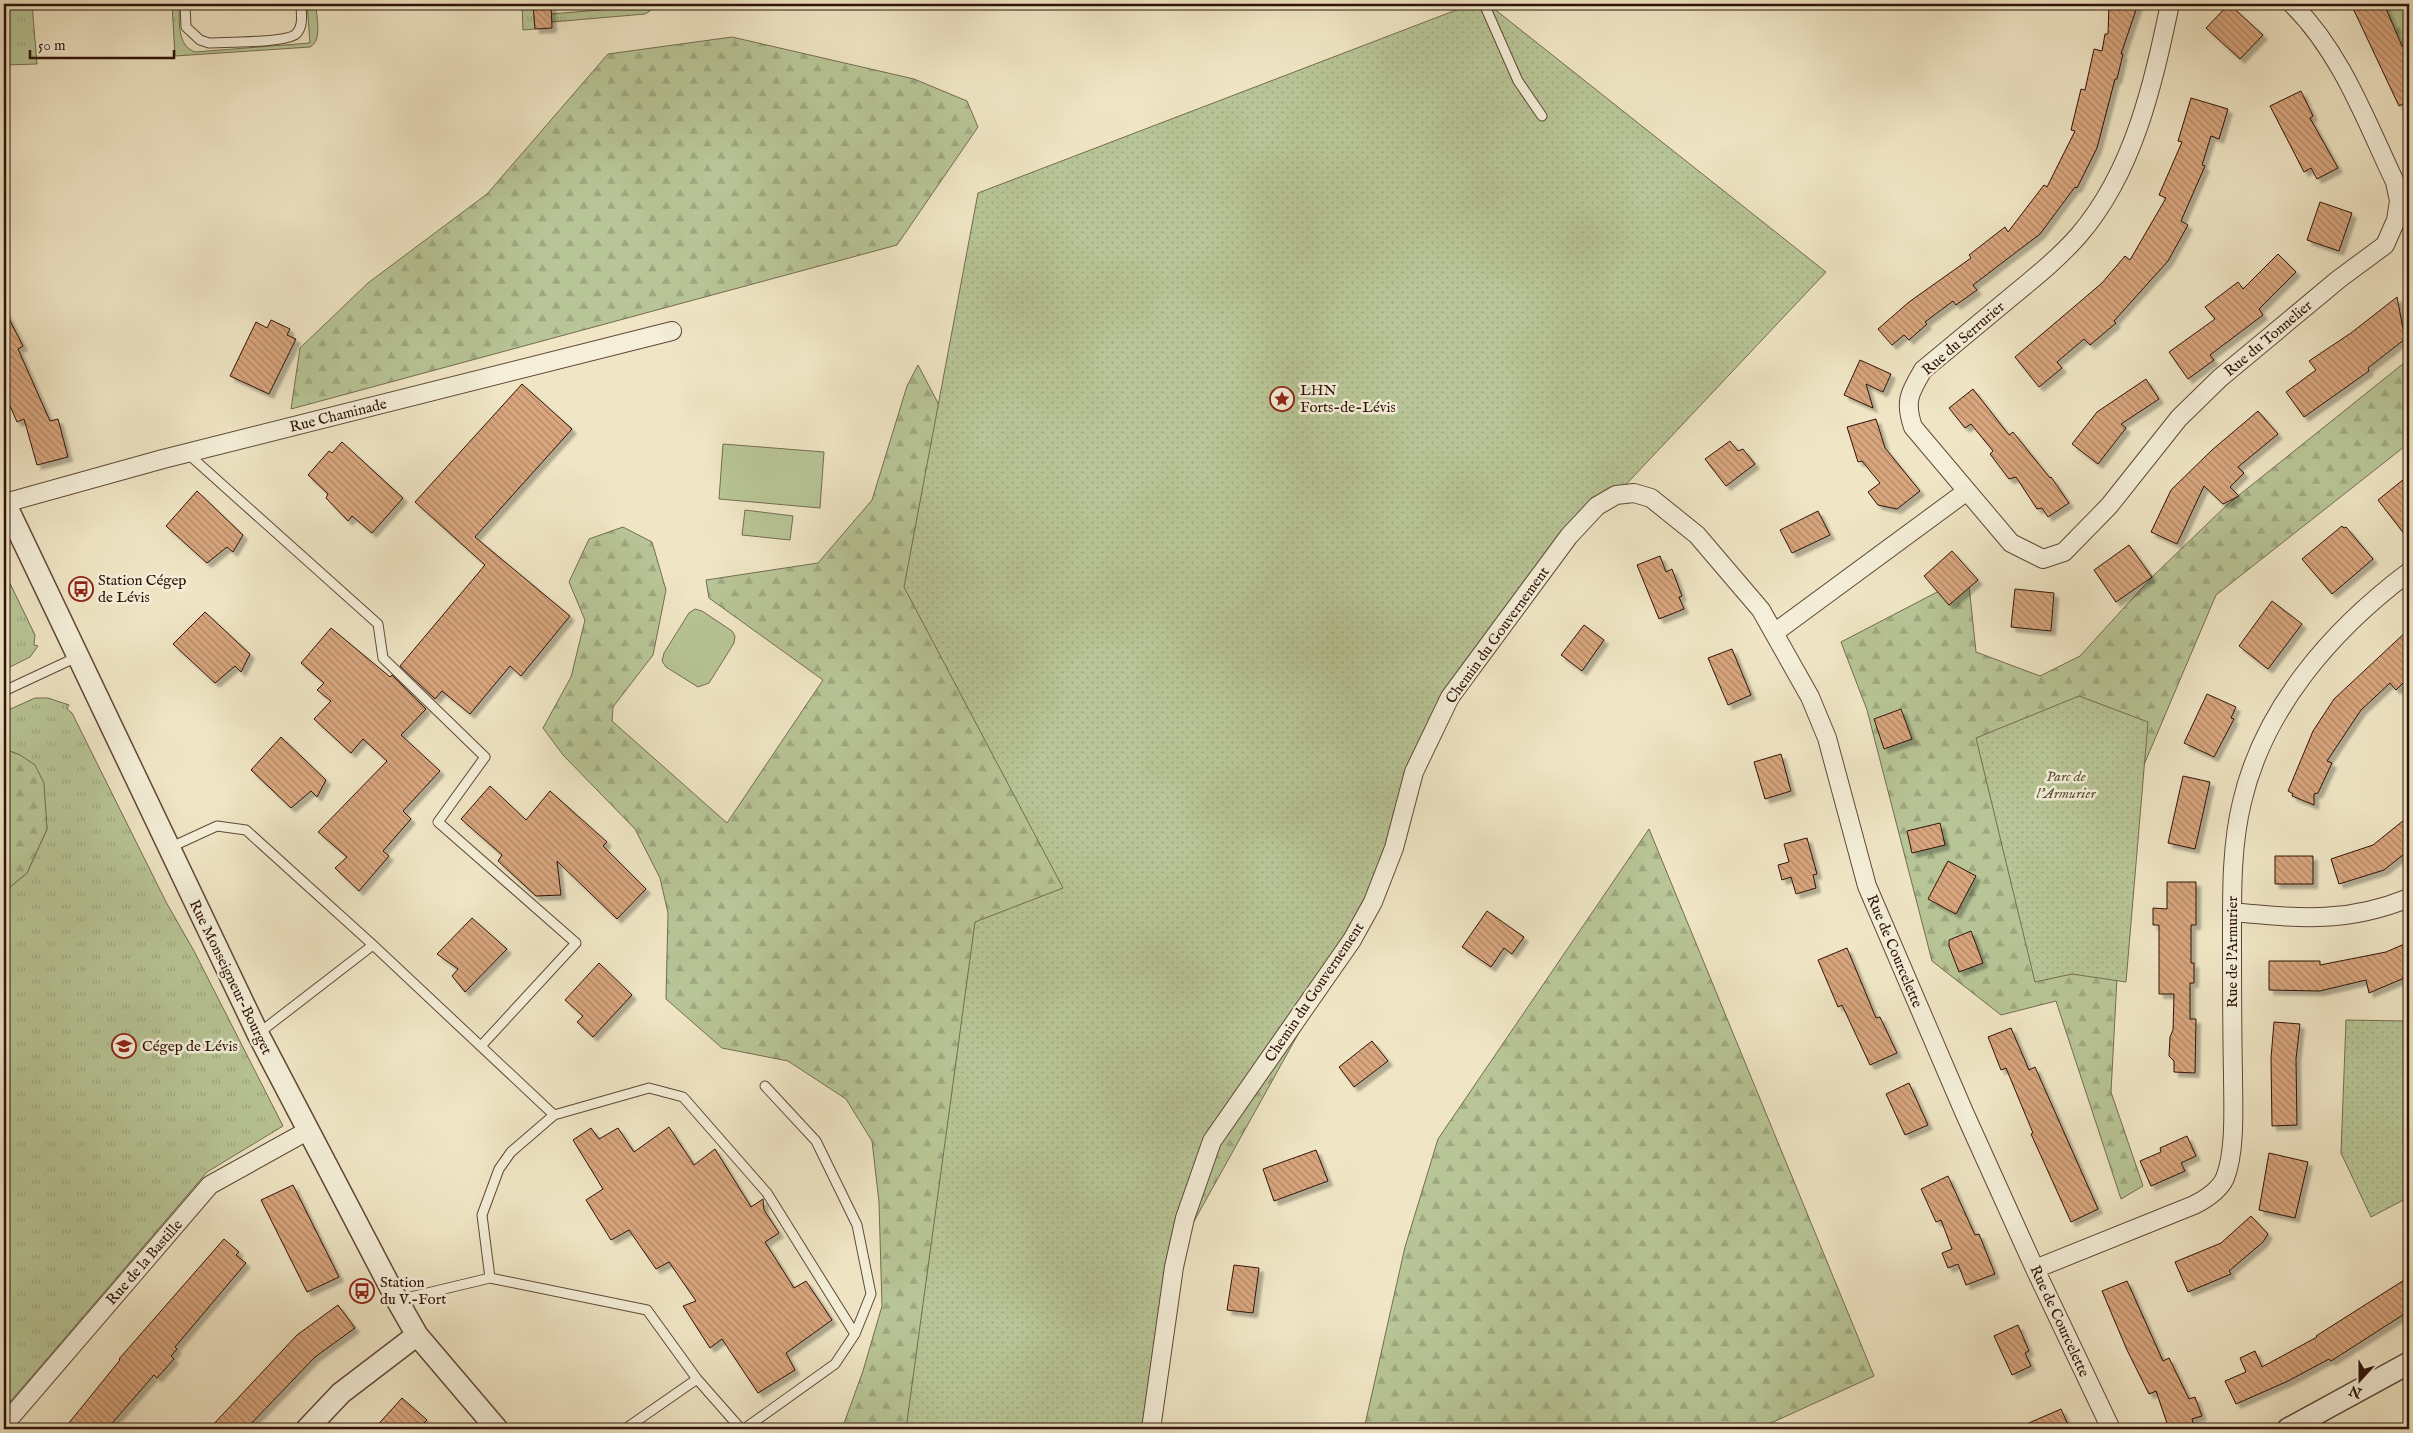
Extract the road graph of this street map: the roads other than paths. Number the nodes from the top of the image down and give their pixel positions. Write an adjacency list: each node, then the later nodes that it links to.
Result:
1 (185, 4): 2 (lane)
2 (300, 4)
3 (1484, 4): 6 (lane)
4 (2170, 4): 9 (street, Rue du Serrurier)
5 (2292, 4): 9 (street, Rue du Tonnelier)
6 (1542, 116)
7 (672, 331): 8 (street, Rue Chaminade)
8 (187, 453): 11 (street, Rue Chaminade); 21 (lane)
9 (1967, 491): 13 (street)
10 (1652, 498): 13 (street, Rue de Courcelette); 37 (street, Chemin du Gouvernement)
11 (4, 502): 14 (street, Rue Monseigneur-Bourget)
12 (2409, 572): 18 (street, Rue de l'Armurier)
13 (1774, 633): 25 (street, Rue de Courcelette)
14 (77, 657): 15 (lane); 16 (street, Rue Monseigneur-Bourget)
15 (4, 691)
16 (169, 848): 19 (lane); 20 (street, Rue Monseigneur-Bourget)
17 (2409, 898): 18 (street)
18 (2232, 912): 25 (street, Rue de l'Armurier)
19 (373, 945): 20 (lane); 21 (lane)
20 (258, 1034): 24 (street, Rue Monseigneur-Bourget)
21 (480, 1046): 23 (lane)
22 (765, 1086): 29 (lane)
23 (554, 1115): 26 (lane); 29 (lane)
24 (310, 1130): 27 (street, Rue Monseigneur-Bourget); 32 (street, Rue de la Bastille)
25 (2034, 1269): 38 (street, Rue de Courcelette)
26 (490, 1278): 27 (lane); 31 (lane)
27 (398, 1300): 28 (street, Rue Monseigneur-Bourget)
28 (417, 1334): 33 (street); 34 (street, Rue Monseigneur-Bourget)
29 (855, 1334): 36 (lane)
30 (2409, 1363): 39 (street)
31 (697, 1379): 35 (lane); 36 (lane)
32 (4, 1425)
33 (307, 1429)
34 (497, 1429)
35 (625, 1429)
36 (743, 1429)
37 (1150, 1429)
38 (2111, 1429)
39 (2288, 1429)

